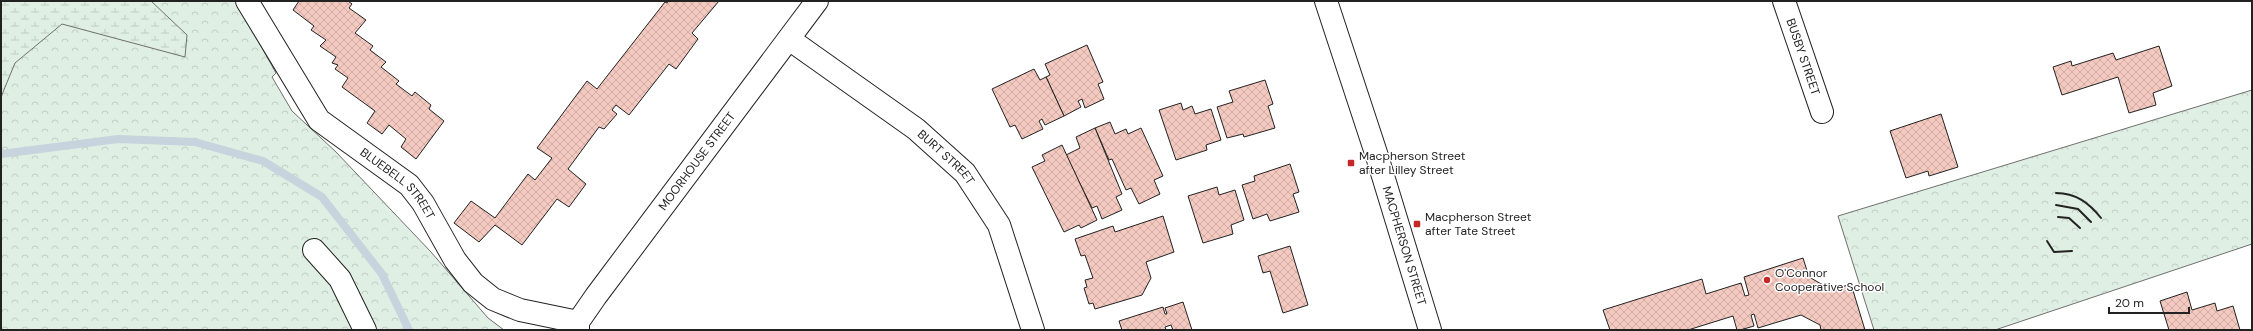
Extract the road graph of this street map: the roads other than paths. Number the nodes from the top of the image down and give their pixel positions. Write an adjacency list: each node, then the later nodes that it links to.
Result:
1 (247, 1): 8 (street, BLUEBELL STREET)
2 (817, 1): 5 (street, MOORHOUSE STREET)
3 (1326, 1): 11 (street, MACPHERSON STREET)
4 (1784, 1): 6 (street, BUSBY STREET)
5 (789, 39): 8 (street, MOORHOUSE STREET); 10 (street, BURT STREET)
6 (1822, 112)
7 (314, 250): 9 (street)
8 (578, 326)
9 (365, 330)
10 (1033, 330)
11 (1430, 330)

